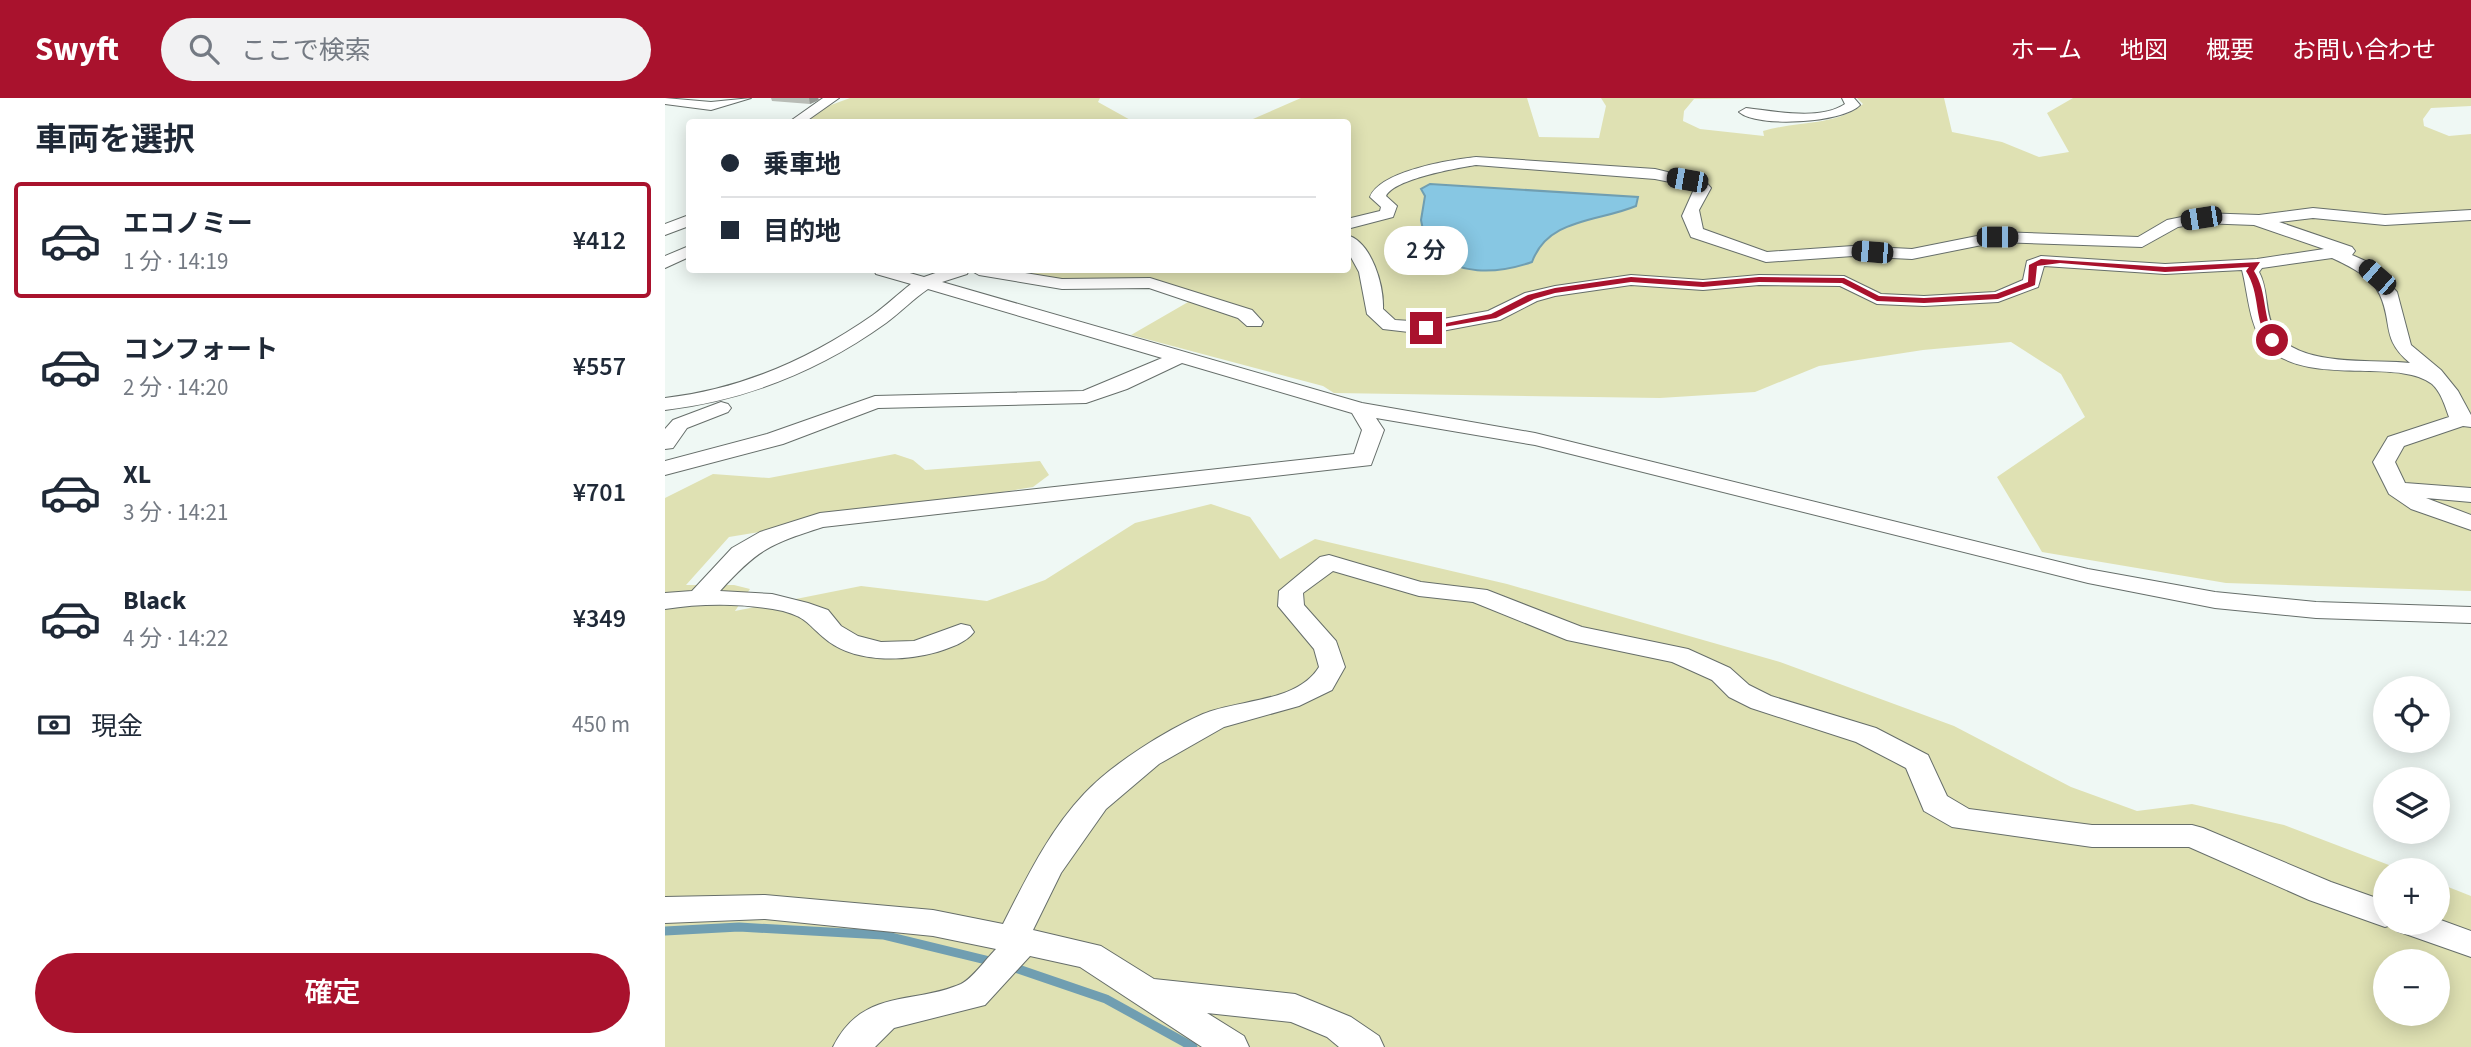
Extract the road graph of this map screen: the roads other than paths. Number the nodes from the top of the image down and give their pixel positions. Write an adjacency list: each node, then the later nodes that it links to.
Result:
1 (744, 98): 4 (street)
2 (832, 98): 7 (street)
3 (1850, 98): 5 (street); 6 (street)
4 (665, 100)
5 (1827, 105)
6 (1746, 112)
7 (800, 119)
8 (2471, 215): 9 (street)
9 (2259, 220): 16 (street); 17 (street)
10 (686, 221): 11 (street)
11 (665, 230): 12 (street)
12 (686, 236)
13 (1351, 236): 17 (street)
14 (1351, 240): 23 (street)
15 (686, 252): 18 (street)
16 (2335, 253): 19 (street); 27 (street)
17 (1766, 257): 23 (street)
18 (665, 263)
19 (2257, 264): 23 (street); 27 (street)
20 (891, 273): 24 (street)
21 (953, 273): 24 (street)
22 (997, 273): 25 (street)
23 (1759, 279)
24 (924, 284): 26 (street); 28 (street)
25 (1254, 322)
26 (1177, 358): 30 (street); 33 (street)
27 (2438, 379): 31 (street)
28 (752, 390): 29 (street); 32 (street)
29 (665, 404)
30 (1360, 409): 37 (street); 39 (street)
31 (2466, 421): 34 (street)
32 (665, 443)
33 (665, 468)
34 (2397, 489): 35 (street); 36 (street)
35 (2471, 495)
36 (2471, 523)
37 (697, 600): 38 (street); 40 (street)
38 (665, 601)
39 (2471, 615)
40 (961, 632)
41 (665, 910): 44 (street)
42 (2373, 910): 44 (street)
43 (2446, 935): 45 (street)
44 (1017, 943): 46 (street); 47 (street)
45 (2471, 944)
46 (1147, 993): 48 (street); 49 (street)
47 (851, 1047)
48 (1231, 1047)
49 (1366, 1047)

